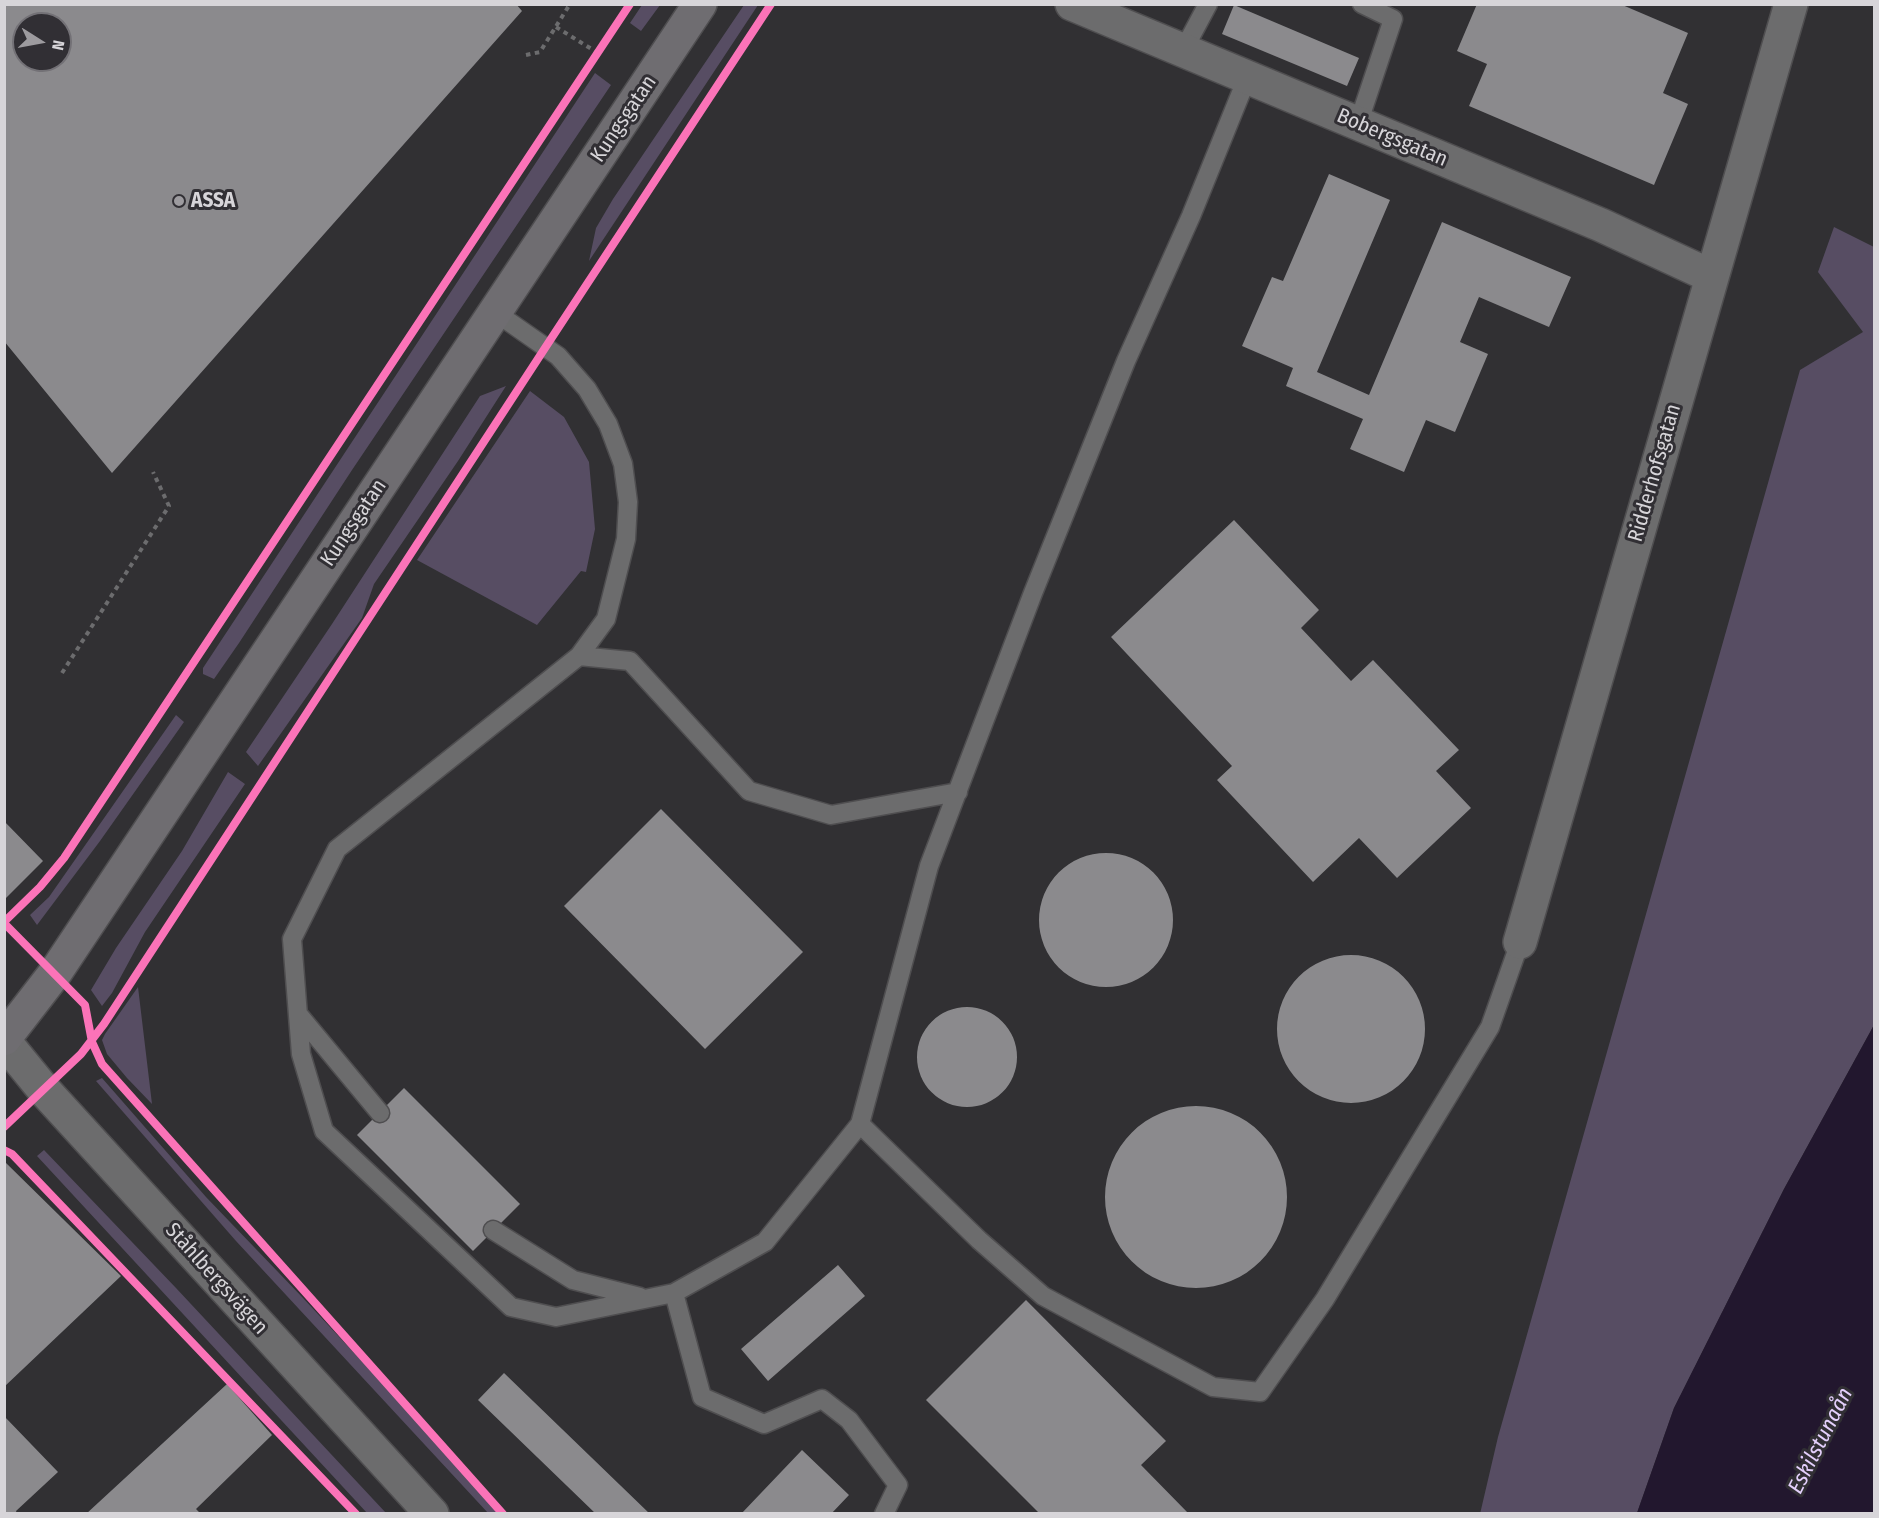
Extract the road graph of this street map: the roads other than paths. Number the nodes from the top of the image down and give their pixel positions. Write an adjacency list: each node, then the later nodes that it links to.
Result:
1 (700, 4): 10 (main road, Kungsgatan)
2 (1072, 4): 6 (street, Bobergsgatan)
3 (1208, 4): 6 (lane)
4 (1362, 4): 8 (lane)
5 (1791, 4): 9 (street, Ridderhofsgatan)
6 (1183, 51): 7 (street, Bobergsgatan)
7 (1247, 78): 8 (street, Bobergsgatan); 12 (lane)
8 (1358, 124): 9 (street, Bobergsgatan)
9 (1711, 276): 13 (street, Ridderhofsgatan)
10 (495, 312): 11 (lane); 15 (main road, Kungsgatan)
11 (579, 656): 12 (lane); 14 (lane)
12 (958, 792): 17 (lane)
13 (1520, 942): 17 (lane)
14 (298, 1014): 16 (lane); 20 (lane)
15 (4, 1040): 21 (street, Ståhlbergsvägen)
16 (380, 1113)
17 (861, 1124): 19 (lane)
18 (493, 1230): 20 (lane)
19 (674, 1293): 20 (lane); 22 (lane)
20 (646, 1299)
21 (432, 1514)
22 (884, 1514)

